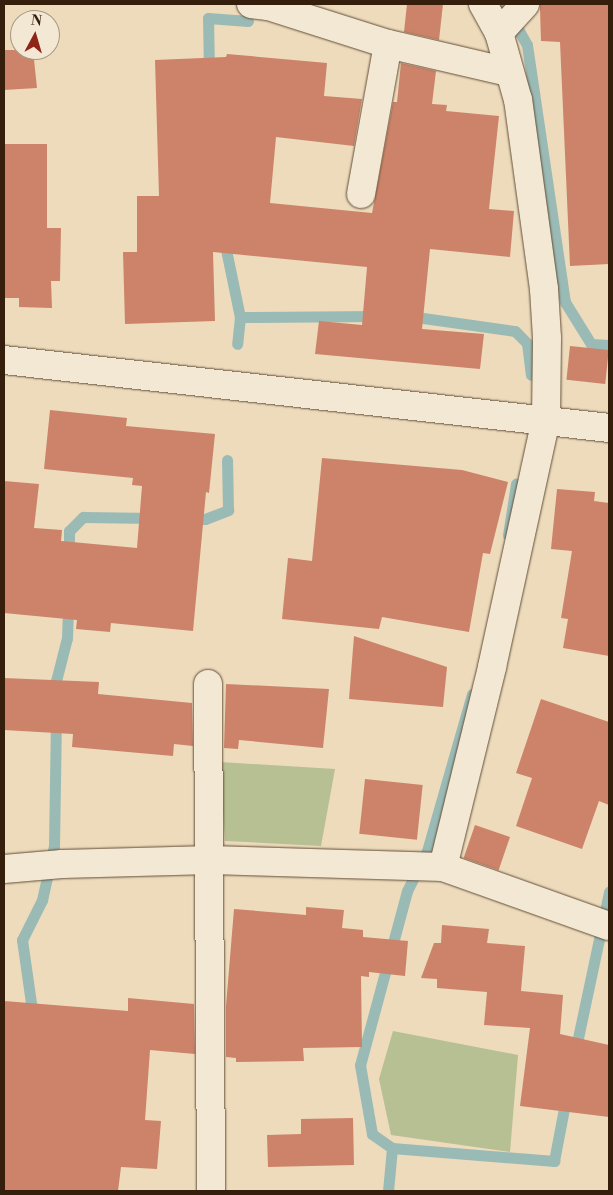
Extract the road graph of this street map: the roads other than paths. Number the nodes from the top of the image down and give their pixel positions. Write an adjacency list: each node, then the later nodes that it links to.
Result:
1 (251, 4): 4 (street)
2 (483, 4): 3 (street)
3 (512, 19): 5 (street)
4 (388, 44): 5 (street); 6 (street)
5 (508, 72): 8 (street)
6 (361, 194)
7 (4, 360): 8 (street)
8 (546, 420): 9 (street); 12 (street)
9 (609, 428)
10 (208, 684): 11 (street)
11 (211, 860): 12 (street); 13 (street); 15 (street)
12 (426, 866): 14 (street)
13 (4, 869)
14 (605, 924)
15 (211, 1191)

